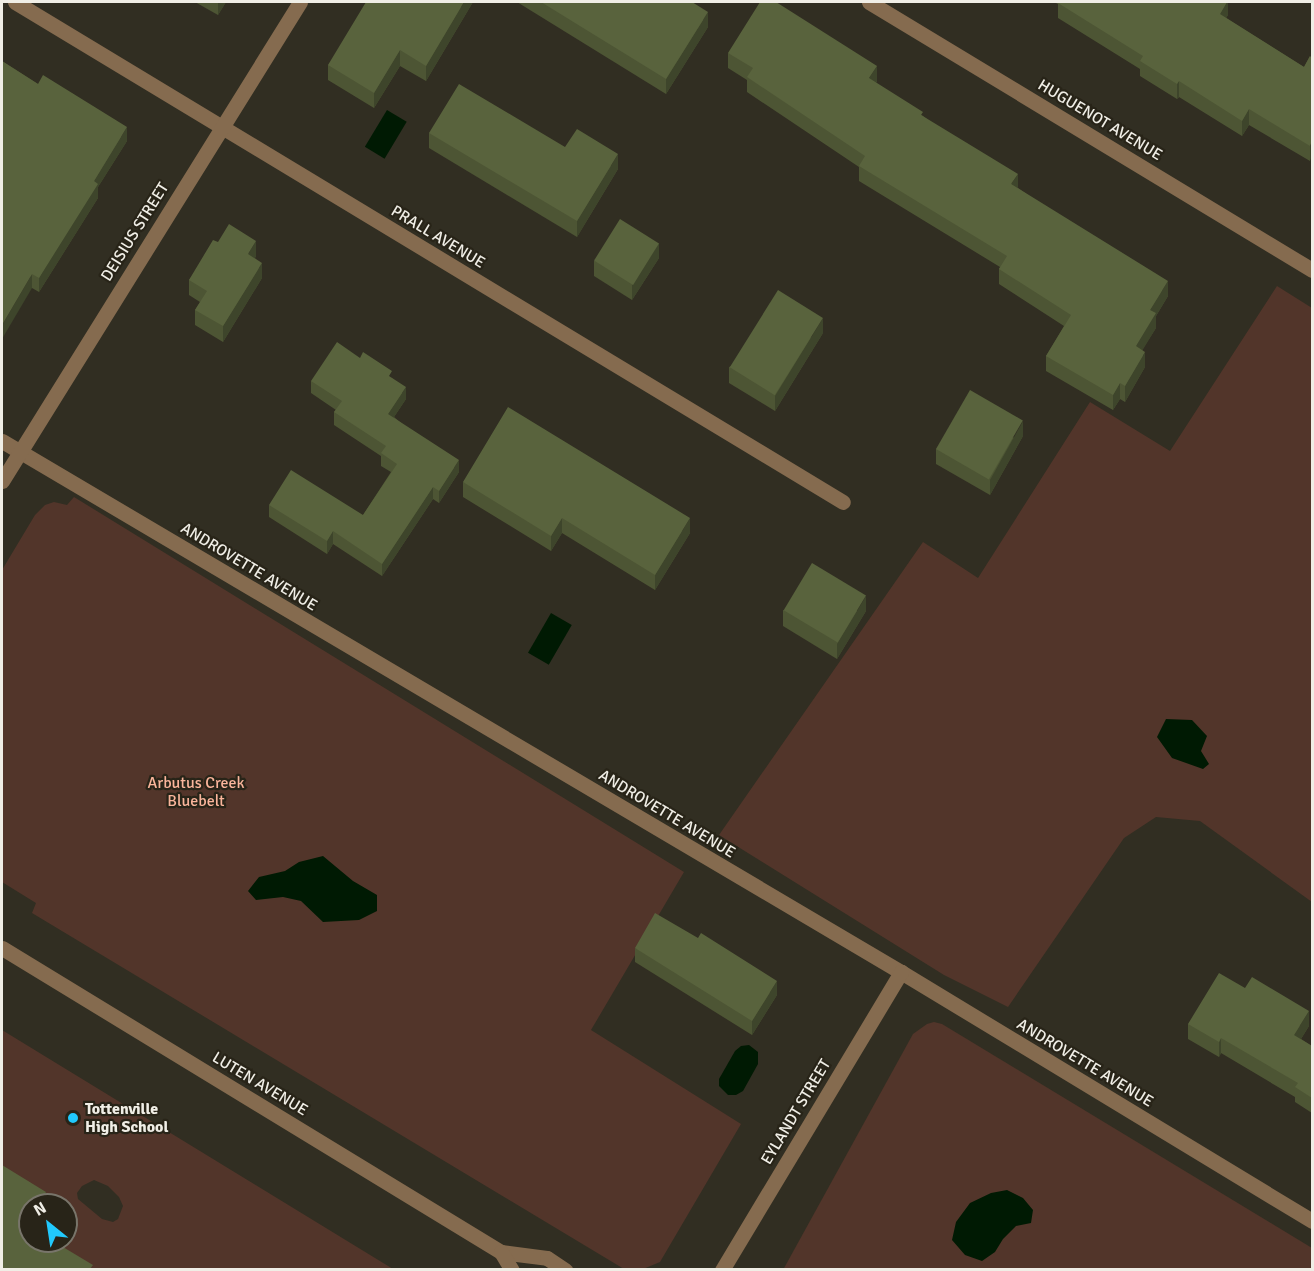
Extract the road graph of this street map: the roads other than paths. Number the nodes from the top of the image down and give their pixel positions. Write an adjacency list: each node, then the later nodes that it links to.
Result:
1 (15, 2): 4 (street, PRALL AVENUE)
2 (300, 2): 4 (street, DEISIUS STREET)
3 (869, 2): 5 (street, HUGUENOT AVENUE)
4 (221, 128): 7 (street, DEISIUS STREET); 9 (street, PRALL AVENUE)
5 (1312, 270)
6 (2, 441): 7 (street, ANDROVETTE AVENUE)
7 (19, 452): 8 (street, DEISIUS STREET); 11 (street, ANDROVETTE AVENUE)
8 (2, 481)
9 (843, 502)
10 (2, 948): 13 (street, LUTEN AVENUE)
11 (901, 972): 12 (street, ANDROVETTE AVENUE); 16 (street, EYLANDT STREET)
12 (1312, 1221)
13 (501, 1252): 14 (street, LUTEN AVENUE); 15 (street, LUTEN AVENUE)
14 (512, 1269)
15 (565, 1269)
16 (722, 1269)

